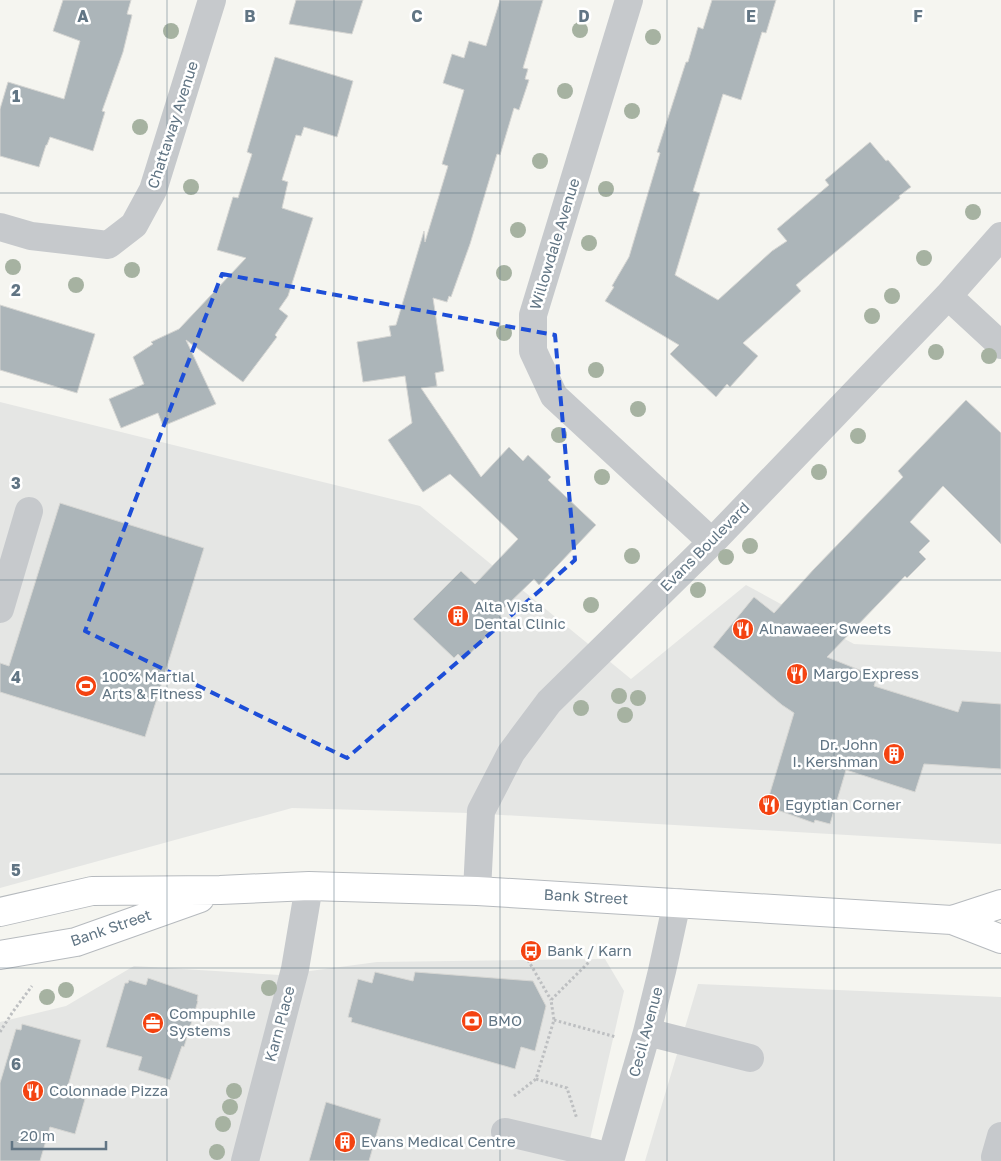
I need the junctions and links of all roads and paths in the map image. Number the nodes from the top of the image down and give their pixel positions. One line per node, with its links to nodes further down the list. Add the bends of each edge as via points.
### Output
1 (212, 0): 3 (street, Chattaway Avenue, via 153,190 134,225 108,245 31,236)
2 (629, 0): 8 (street, Willowdale Avenue, via 533,315 533,351 554,396)
3 (0, 227)
4 (1001, 236): 5 (street, Evans Boulevard)
5 (948, 296): 6 (street); 8 (street, Evans Boulevard)
6 (1001, 345)
7 (29, 511): 9 (street)
8 (712, 542): 12 (street, Evans Boulevard, via 549,702 511,753 481,811)
9 (0, 609)
10 (309, 886): 11 (main road, Bank Street); 12 (main road, Bank Street); 32 (street, Karn Place, via 295,969)
11 (220, 890): 15 (main road, Bank Street, via 92,891); 18 (main road, Bank Street, via 76,942)
12 (477, 891): 13 (main road, Bank Street)
13 (677, 902): 16 (main road, Bank Street); 25 (street, Cecil Avenue)
14 (1001, 904): 16 (main road, Bank Street)
15 (0, 912)
16 (952, 920): 17 (main road, Bank Street)
17 (1001, 940)
18 (0, 955)
19 (528, 960): 22 (path)
20 (590, 961): 22 (path)
21 (32, 986): 24 (path)
22 (551, 1000): 23 (path)
23 (554, 1020): 26 (path); 28 (path)
24 (0, 1032)
25 (647, 1032): 27 (street); 31 (street, Cecil Avenue)
26 (619, 1038)
27 (750, 1058)
28 (536, 1080): 29 (path); 31 (path, via 567,1088)
29 (514, 1096)
30 (505, 1132): 31 (street)
31 (603, 1157)
32 (244, 1161)

